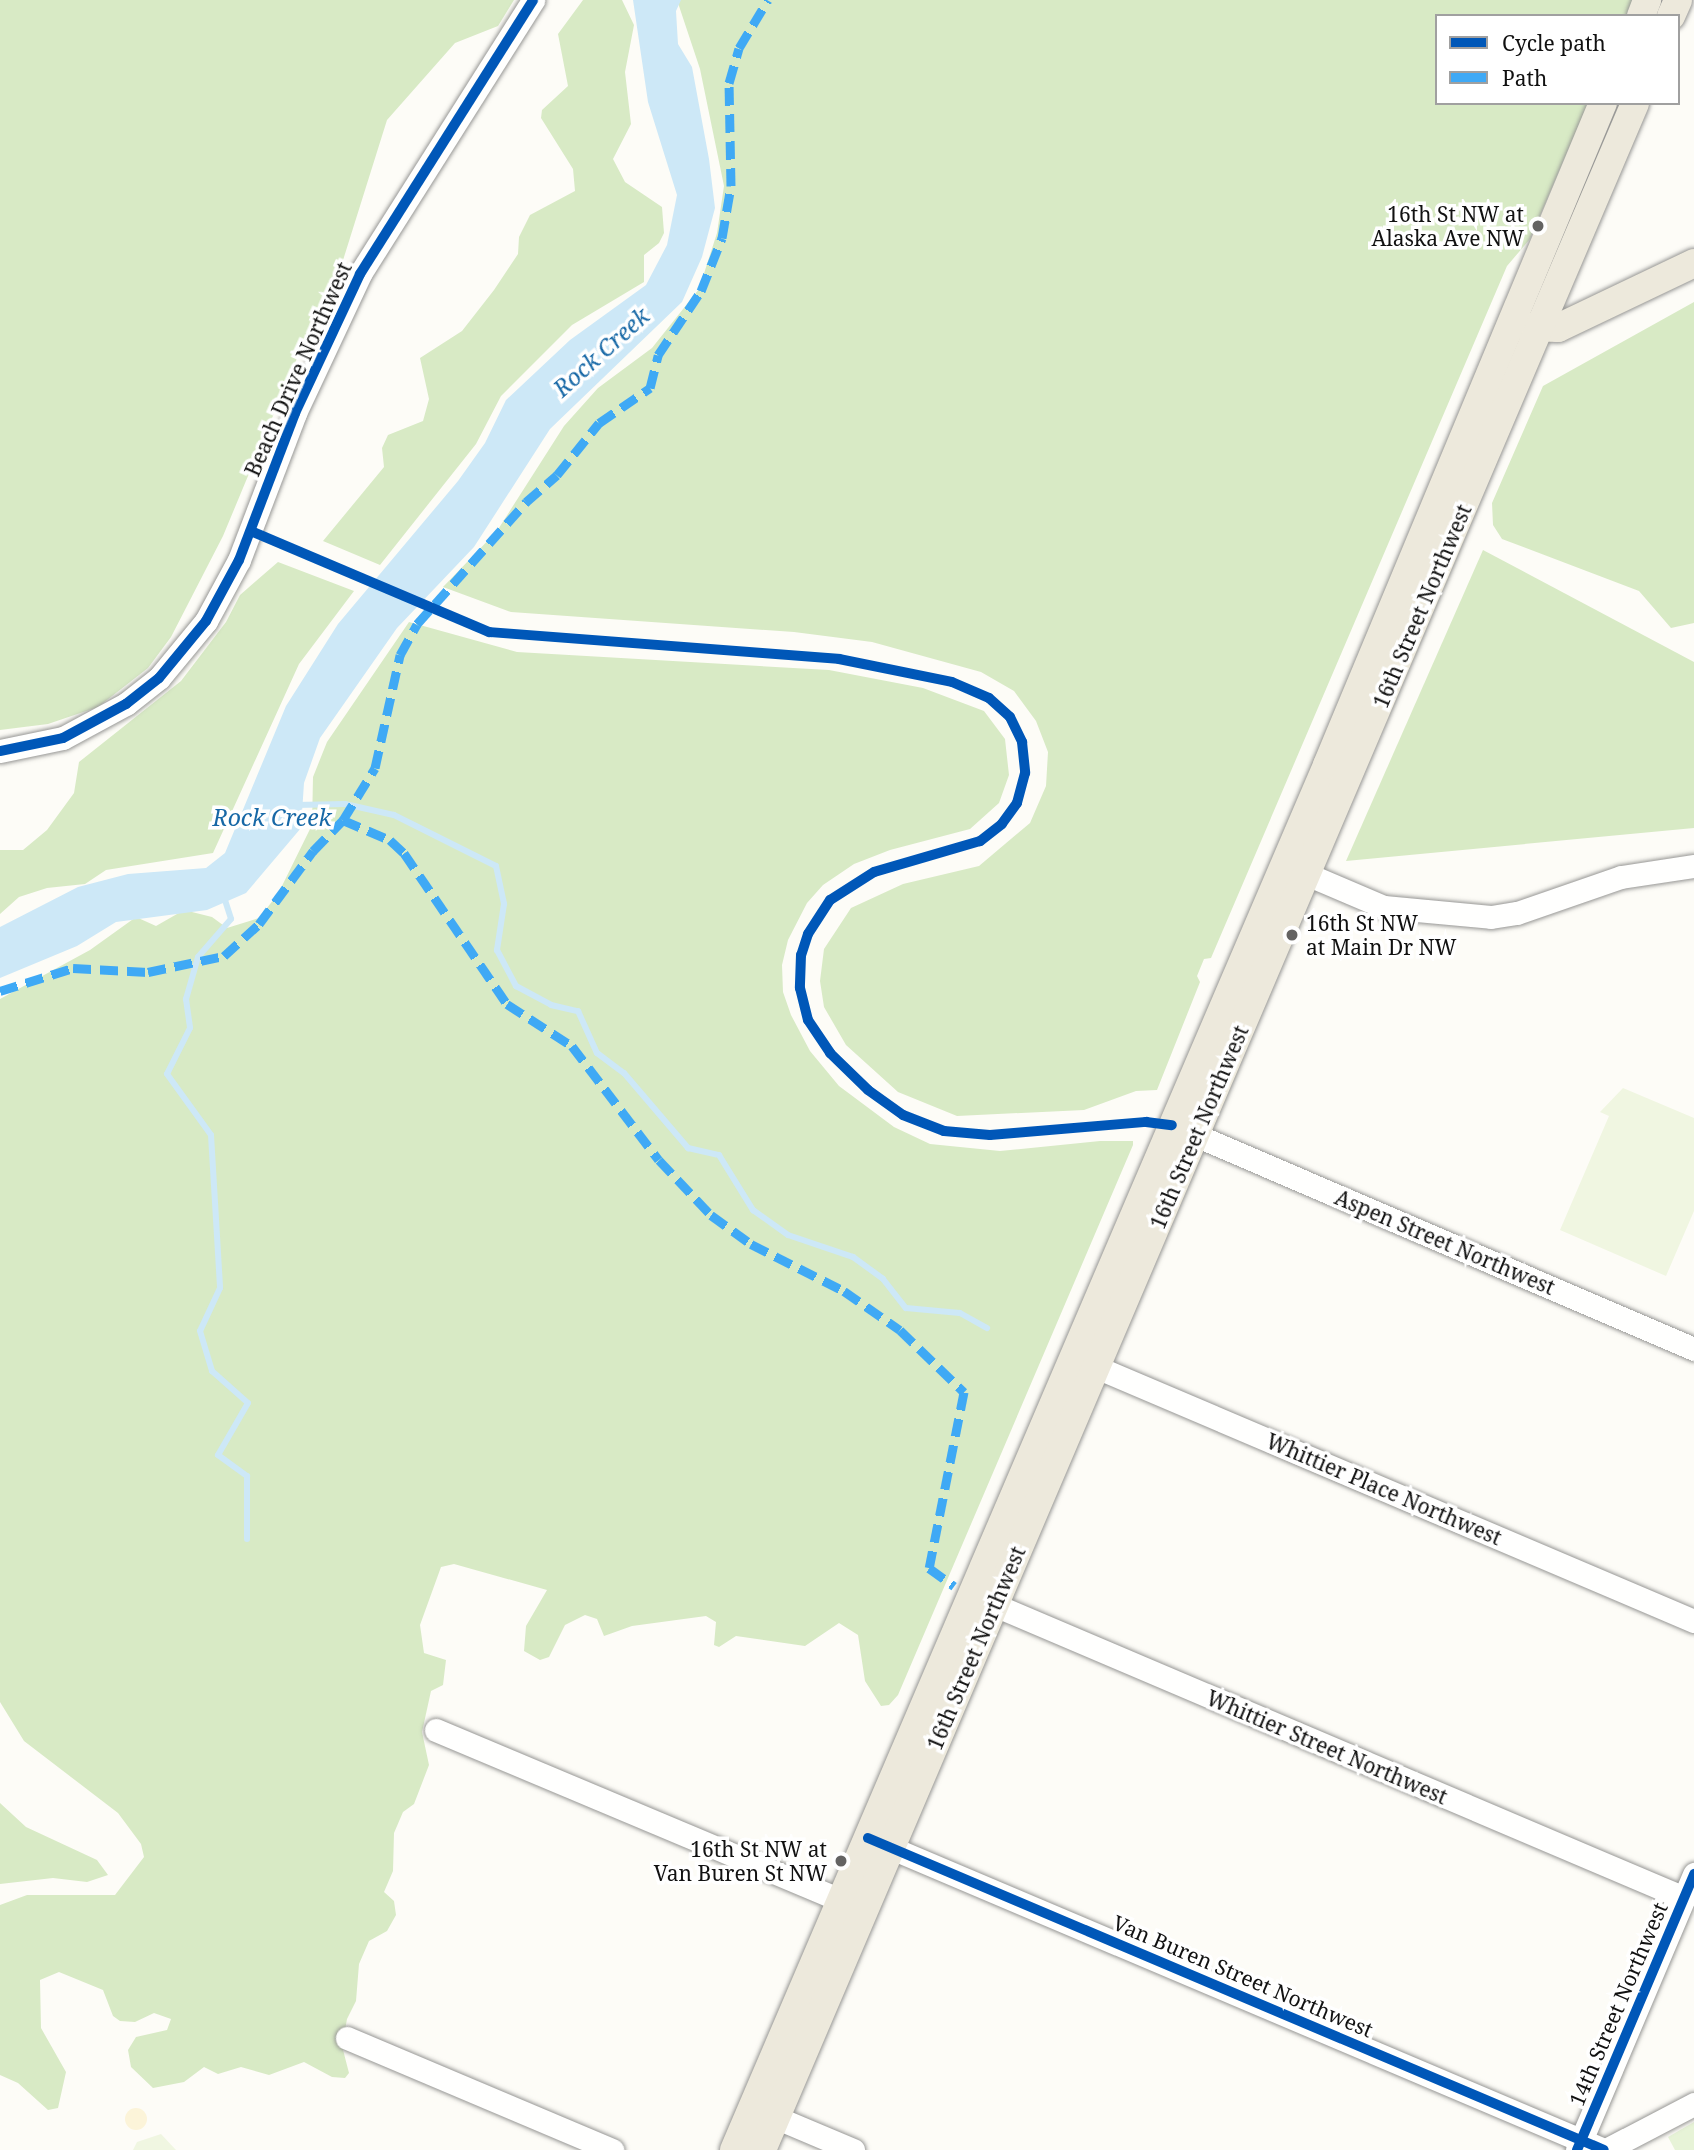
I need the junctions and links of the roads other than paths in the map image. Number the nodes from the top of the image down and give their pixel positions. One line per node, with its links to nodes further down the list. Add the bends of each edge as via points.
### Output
1 (533, 0): 7 (street, Beach Drive Northwest, via 360,274 295,413 239,560 206,621 159,678 126,704 63,738)
2 (1602, 105): 5 (main road, 16th Street Northwest)
3 (1634, 105): 6 (main road, 16th Street Northwest)
4 (1694, 263): 6 (main road, via 1558,328)
5 (1509, 323): 6 (main road); 9 (main road, 16th Street Northwest)
6 (1540, 330): 9 (main road, 16th Street Northwest)
7 (0, 751)
8 (1694, 866): 9 (street, via 1621,877 1517,913 1491,917 1384,907)
9 (1295, 870): 10 (main road, 16th Street Northwest)
10 (1184, 1130): 11 (street, Aspen Street Northwest); 12 (main road, 16th Street Northwest)
11 (1694, 1349)
12 (1085, 1362): 13 (main road, 16th Street Northwest); 14 (street, Whittier Place Northwest)
13 (983, 1601): 16 (main road, 16th Street Northwest); 18 (street, Whittier Street Northwest)
14 (1694, 1621)
15 (436, 1730): 19 (street)
16 (879, 1843): 19 (main road, 16th Street Northwest); 23 (street, Van Buren Street Northwest)
17 (1694, 1874): 18 (street, 14th Street Northwest)
18 (1684, 1898): 23 (street, 14th Street Northwest)
19 (853, 1905): 22 (main road, 16th Street Northwest)
20 (347, 2038): 24 (street)
21 (1694, 2104): 28 (street)
22 (764, 2112): 25 (main road, 16th Street Northwest); 26 (main road, 16th Street Northwest); 27 (street)
23 (1579, 2145): 28 (street, Van Buren Street Northwest)
24 (612, 2150)
25 (734, 2150)
26 (762, 2150)
27 (853, 2150)
28 (1605, 2150)

